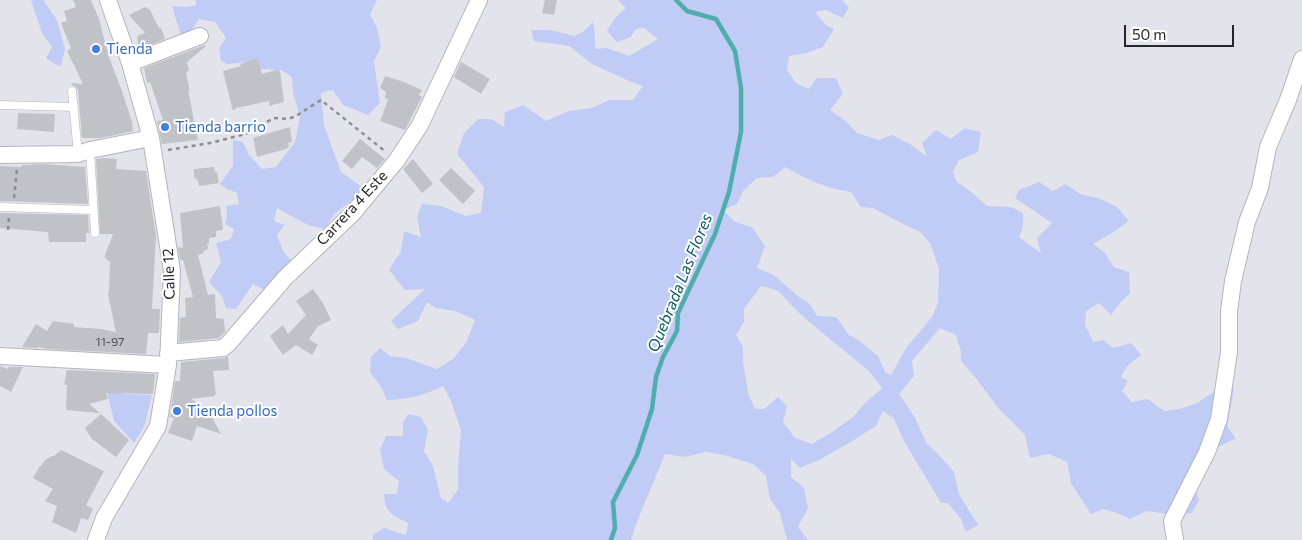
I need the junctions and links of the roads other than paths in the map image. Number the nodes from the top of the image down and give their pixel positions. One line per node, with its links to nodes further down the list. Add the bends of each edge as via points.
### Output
1 (108, 0): 5 (street, Calle 12)
2 (479, 0): 16 (street, Carrera 4 Este, via 420,125 353,213 285,278 223,348)
3 (200, 36): 5 (street)
4 (1302, 59): 18 (street, via 1268,148 1233,281 1229,352 1219,419 1207,452 1172,521)
5 (130, 63): 9 (street, Calle 12)
6 (72, 92): 8 (lane)
7 (0, 105): 8 (lane)
8 (74, 107): 10 (lane)
9 (153, 145): 10 (street); 16 (street, Calle 12, via 172,271)
10 (84, 152): 11 (street); 13 (lane)
11 (0, 155)
12 (0, 207): 13 (lane)
13 (93, 210): 14 (lane)
14 (95, 233)
15 (0, 356): 16 (street, Carrera 4 Este)
16 (168, 359): 17 (street, Calle 12, via 158,426 104,518)
17 (96, 540)
18 (1175, 540)

